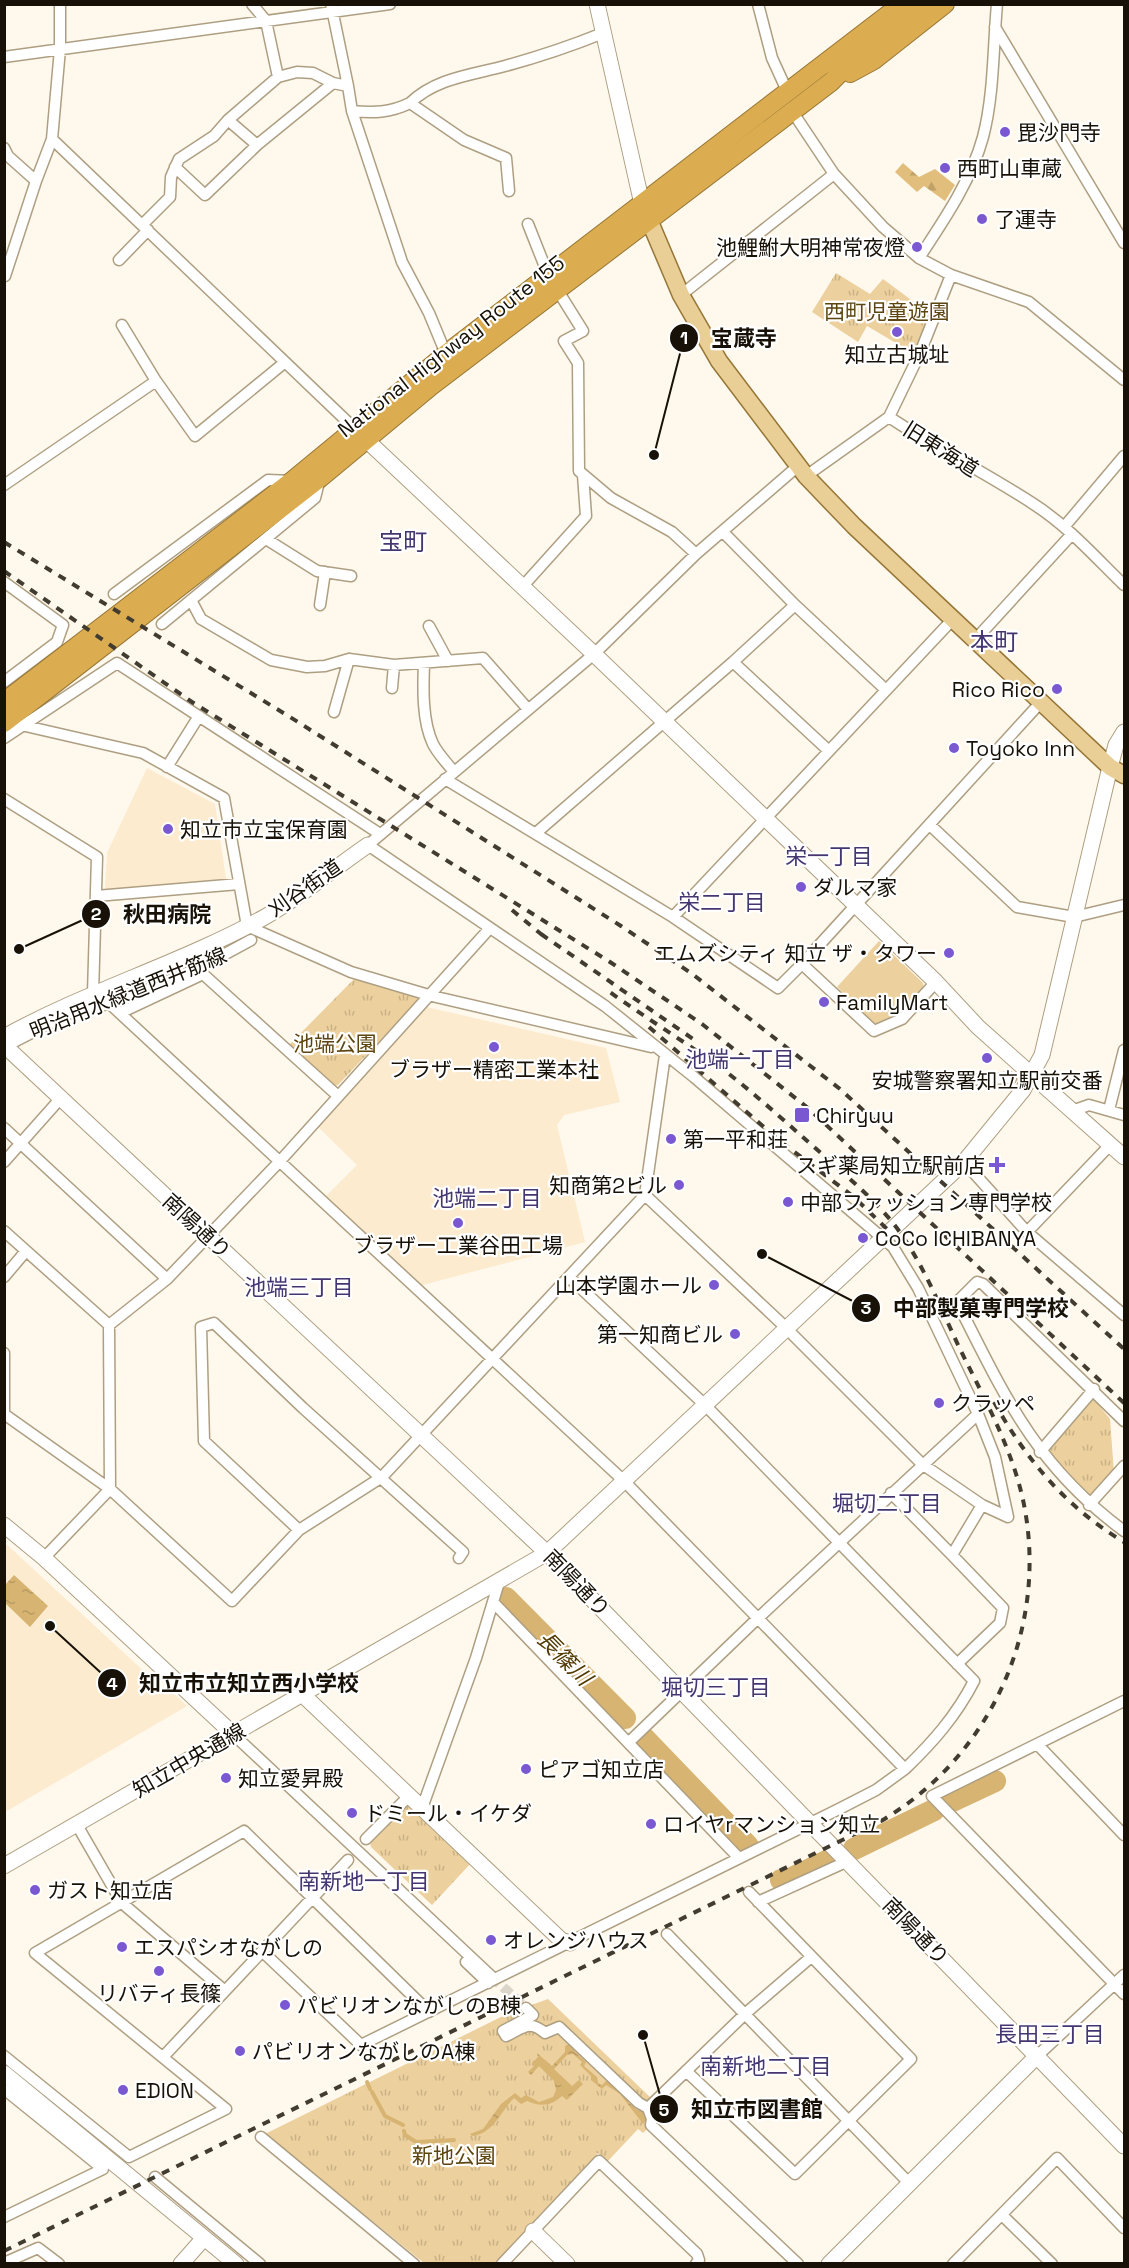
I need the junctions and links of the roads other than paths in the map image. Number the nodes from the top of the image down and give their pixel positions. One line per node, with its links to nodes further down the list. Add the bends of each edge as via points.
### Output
1 (60, 4): 15 (street)
2 (252, 4): 12 (street)
3 (390, 4): 11 (street)
4 (597, 4): 14 (street)
5 (758, 4): 22 (street, via 772,58)
6 (881, 4): 17 (highway, via 847,32)
7 (902, 4): 17 (highway, National Highway Route 155)
8 (924, 4): 19 (highway, National Highway Route 155)
9 (945, 4): 19 (highway, via 874,60)
10 (997, 4): 13 (street)
11 (332, 9): 12 (street); 21 (street)
12 (266, 21): 15 (street); 18 (street)
13 (995, 27): 37 (street); 38 (street, via 983,138 946,216)
14 (603, 33): 23 (street, via 505,66 452,78 421,92); 33 (street)
15 (60, 49): 16 (street); 26 (street)
16 (4, 57)
17 (817, 69): 22 (highway, National Highway Route 155)
18 (279, 77): 20 (street, via 313,73); 25 (street)
19 (831, 81): 22 (highway, National Highway Route 155)
20 (333, 83): 21 (street); 27 (street)
21 (348, 86): 24 (street)
22 (790, 102): 30 (street); 33 (highway, National Highway Route 155); 34 (highway, National Highway Route 155)
23 (410, 103): 24 (street, via 396,110); 32 (street, via 464,140 506,158)
24 (352, 111): 45 (street, via 402,262)
25 (228, 120): 27 (street); 29 (street, via 214,136 179,159)
26 (52, 139): 31 (street); 36 (street)
27 (257, 145): 29 (street, via 205,195)
28 (4, 148): 31 (street)
29 (175, 167): 36 (street, via 170,197)
30 (834, 174): 38 (street); 43 (street)
31 (36, 181): 41 (street)
32 (509, 191)
33 (642, 204): 34 (main road); 42 (highway, National Highway Route 155)
34 (648, 223): 42 (highway, National Highway Route 155); 43 (main road)
35 (528, 224): 42 (street)
36 (145, 228): 39 (street); 46 (street)
37 (1125, 243)
38 (919, 258): 40 (street)
39 (119, 260)
40 (951, 275): 47 (street, via 1029,302); 49 (street, 旧東海道)
41 (5, 277)
42 (554, 284): 45 (highway, National Highway Route 155); 50 (highway, National Highway Route 155, via 432,386); 53 (street, via 584,331 564,341 578,363 579,471)
43 (681, 295): 52 (main road, via 719,361)
44 (122, 326): 48 (street)
45 (446, 354): 50 (highway, National Highway Route 155)
46 (284, 363): 48 (street, via 195,436); 50 (street)
47 (1125, 380)
48 (156, 381): 56 (street)
49 (890, 417): 52 (street, 刈谷街道); 57 (street, 旧東海道, via 1036,506)
50 (360, 435): 54 (highway, National Highway Route 155); 55 (highway, National Highway Route 155); 65 (street)
51 (1125, 456): 57 (street)
52 (802, 471): 58 (street, 刈谷街道); 70 (main road, via 854,526)
53 (583, 474): 60 (street, via 611,498 672,532); 65 (street, via 586,516)
54 (320, 478): 59 (street, via 315,498); 89 (highway, National Highway Route 155)
55 (292, 481): 66 (street, via 268,480); 83 (highway, National Highway Route 155)
56 (4, 485)
57 (1068, 531): 64 (street, 旧東海道); 73 (street)
58 (723, 532): 60 (street, 刈谷街道); 69 (street)
59 (266, 539): 61 (street, via 317,571); 67 (street)
60 (696, 554): 74 (street, 刈谷街道)
61 (325, 572): 62 (street); 68 (street)
62 (351, 576)
63 (4, 582): 80 (street, via 63,625 57,642)
64 (1125, 585)
65 (523, 586): 74 (street)
66 (114, 594)
67 (191, 600): 71 (street); 75 (street, via 201,619 272,660 307,667)
68 (320, 605)
69 (795, 605): 77 (street); 82 (street)
70 (954, 618): 73 (main road); 82 (street)
71 (162, 624)
72 (429, 626): 76 (street)
73 (975, 640): 84 (main road)
74 (594, 654): 85 (street, 刈谷街道); 88 (street)
75 (349, 659): 79 (street); 86 (street)
76 (448, 661): 78 (street); 85 (street, via 483,658)
77 (734, 662): 88 (street); 92 (street)
78 (424, 663): 79 (street); 95 (street, via 429,734)
79 (394, 665): 81 (street)
80 (4, 682)
81 (392, 688)
82 (886, 690): 92 (street)
83 (4, 702)
84 (1041, 702): 94 (main road); 99 (street)
85 (527, 708): 95 (street, 刈谷街道)
86 (334, 712)
87 (199, 716): 89 (street, via 117,663); 93 (street); 101 (street)
88 (662, 722): 98 (street); 100 (street)
89 (13, 724): 91 (street); 93 (street, via 144,753)
90 (1125, 732): 94 (street, 知立中央通線, via 1116,745)
91 (4, 738)
92 (829, 751): 98 (street)
93 (167, 766): 103 (street, via 224,798)
94 (1117, 771): 108 (street, 知立中央通線)
95 (454, 772): 96 (street, 刈谷街道)
96 (445, 780): 100 (street); 101 (street, 刈谷街道)
97 (4, 799): 104 (street, via 97,857)
98 (764, 819): 106 (street); 107 (street)
99 (930, 826): 106 (street); 108 (street, via 1017,907)
100 (536, 833): 107 (street)
101 (380, 834): 102 (street, 刈谷街道)
102 (368, 845): 109 (street); 110 (street, 刈谷街道, via 265,917)
103 (239, 884): 104 (street); 110 (street)
104 (96, 896): 113 (street)
105 (1125, 905): 108 (street)
106 (856, 906): 111 (street); 112 (street)
107 (673, 917): 111 (street, via 778,988)
108 (1074, 917): 120 (street, 知立中央通線, via 1042,1055)
109 (490, 928): 114 (street); 119 (street, via 605,1006)
110 (249, 933): 113 (street, 刈谷街道); 114 (street, via 351,972); 115 (street, 明治用水緑道西井筋線, via 203,966)
111 (802, 964): 112 (street, via 874,1031 903,1019)
112 (936, 982): 120 (street, via 978,1027)
113 (93, 994): 115 (street); 117 (street, 刈谷街道)
114 (432, 996): 119 (street); 123 (street)
115 (110, 1004): 116 (street); 117 (street, 明治用水緑道西井筋線, via 70,1013)
116 (120, 1013): 123 (street, via 203,974); 132 (street)
117 (5, 1044): 124 (street, 南陽通り)
118 (1125, 1050): 125 (street)
119 (660, 1051): 135 (street); 139 (street)
120 (1033, 1075): 126 (street); 134 (street, 知立中央通線)
121 (1011, 1078): 122 (street)
122 (945, 1081)
123 (338, 1096): 132 (street)
124 (60, 1100): 129 (street); 138 (street, 南陽通り)
125 (1108, 1110): 126 (street, via 1089,1105); 127 (street)
126 (1072, 1111): 130 (street)
127 (1125, 1114)
128 (4, 1128): 129 (street)
129 (21, 1143): 133 (street); 143 (street)
130 (1111, 1144): 131 (street); 137 (street)
131 (1125, 1157)
132 (281, 1160): 138 (street); 148 (street)
133 (4, 1161)
134 (964, 1162): 137 (street); 139 (street, 知立中央通線)
135 (645, 1195): 142 (street); 146 (street)
136 (4, 1231): 140 (street)
137 (1028, 1232): 144 (street)
138 (208, 1236): 143 (street); 154 (street, 南陽通り)
139 (882, 1238): 146 (street, 知立中央通線); 151 (street, via 904,1262)
140 (26, 1251): 141 (street); 145 (street)
141 (4, 1276)
142 (569, 1276): 148 (street); 150 (street)
143 (167, 1279): 145 (street)
144 (1122, 1309)
145 (109, 1325): 160 (street)
146 (787, 1329): 150 (street, 知立中央通線); 156 (street)
147 (4, 1353): 152 (street)
148 (493, 1357): 154 (street); 159 (street)
149 (1094, 1389): 153 (street); 155 (street); 155 (street, via 983,1284 977,1282 957,1302 998,1383)
150 (705, 1405): 159 (street, 知立中央通線); 167 (street)
151 (978, 1414): 156 (street); 162 (street, via 995,1457 1008,1517)
152 (5, 1416): 160 (street)
153 (1124, 1418)
154 (423, 1435): 158 (street); 168 (street, 南陽通り)
155 (1040, 1452): 163 (street)
156 (922, 1464): 161 (street); 162 (street)
157 (1125, 1466): 163 (street)
158 (382, 1477): 165 (street); 165 (street, via 214,1323 201,1327 204,1441); 171 (street, via 463,1552)
159 (624, 1480): 168 (street, 知立中央通線); 174 (street)
160 (110, 1490): 165 (street, via 232,1601); 170 (street)
161 (891, 1493): 167 (street); 169 (street)
162 (982, 1505): 169 (street)
163 (1089, 1505): 166 (street)
164 (4, 1525): 170 (street)
165 (299, 1530)
166 (1125, 1531)
167 (839, 1542): 174 (street); 175 (street)
168 (547, 1552): 172 (street, 知立中央通線); 176 (street, 南陽通り)
169 (952, 1555): 175 (street, via 1003,1608 1000,1623)
170 (44, 1558): 179 (street)
171 (459, 1558)
172 (499, 1582): 173 (street); 177 (street, 知立中央通線)
173 (493, 1602): 180 (street); 184 (street)
174 (757, 1619): 176 (street); 182 (street)
175 (957, 1664): 182 (street, via 974,1681 958,1711)
176 (682, 1691): 180 (street); 185 (street, 南陽通り)
177 (302, 1694): 179 (street, 知立中央通線); 183 (street)
178 (1125, 1701): 181 (street)
179 (233, 1734): 186 (street, 知立中央通線); 202 (street)
180 (629, 1742): 189 (street)
181 (1038, 1745): 187 (street); 203 (street, via 932,1796)
182 (905, 1769): 185 (street, via 876,1790)
183 (409, 1796): 184 (street); 188 (street)
184 (422, 1808): 198 (street, via 561,1940)
185 (811, 1822): 189 (street); 191 (street, 南陽通り)
186 (77, 1826): 192 (street, 知立中央通線); 196 (street)
187 (1125, 1835)
188 (366, 1839)
189 (739, 1858): 198 (street)
190 (348, 1860): 194 (street)
191 (848, 1861): 195 (street); 211 (street, 南陽通り)
192 (4, 1866)
193 (749, 1892): 195 (street)
194 (314, 1897): 196 (street, via 244,1831); 199 (street); 207 (street)
195 (759, 1902): 200 (street)
196 (122, 1903): 204 (street); 210 (street, via 35,1953)
197 (667, 1934): 208 (street)
198 (570, 1943): 202 (street)
199 (263, 1952): 204 (street); 207 (street, via 361,2045)
200 (810, 1958): 208 (street); 217 (street, via 911,2060)
201 (1125, 1975): 203 (street)
202 (494, 1979): 207 (street)
203 (1114, 1984): 205 (street); 211 (street)
204 (225, 1991): 210 (street)
205 (1125, 1994)
206 (526, 2008): 215 (street, via 533,2015 503,2031 506,2036 530,2024 545,2033 559,2027)
207 (429, 2012)
208 (746, 2013): 212 (street); 217 (street)
209 (4, 2056): 214 (street)
210 (163, 2057): 214 (street, via 226,2109 129,2157)
211 (1036, 2057): 219 (street, 南陽通り); 221 (street)
212 (686, 2071): 215 (street); 217 (street, via 795,2174)
213 (4, 2073): 214 (street)
214 (16, 2082): 216 (street)
215 (648, 2108): 236 (street, via 651,2125)
216 (48, 2116): 223 (street, via 103,2169); 226 (street)
217 (849, 2121): 221 (street)
218 (261, 2136): 232 (street)
219 (1125, 2146)
220 (154, 2177): 231 (street)
221 (909, 2183): 237 (street)
222 (1002, 2215): 224 (street, via 1057,2158); 238 (street); 239 (street)
223 (4, 2217)
224 (1125, 2228)
225 (533, 2231): 233 (street); 234 (street); 235 (street, via 599,2161 697,2254)
226 (204, 2238): 229 (street); 230 (street)
227 (4, 2263): 228 (street, via 38,2248)
228 (58, 2264)
229 (181, 2264)
230 (236, 2264)
231 (260, 2264)
232 (414, 2264)
233 (502, 2264)
234 (567, 2264)
235 (696, 2264)
236 (798, 2264)
237 (829, 2264)
238 (953, 2264)
239 (1053, 2264)

